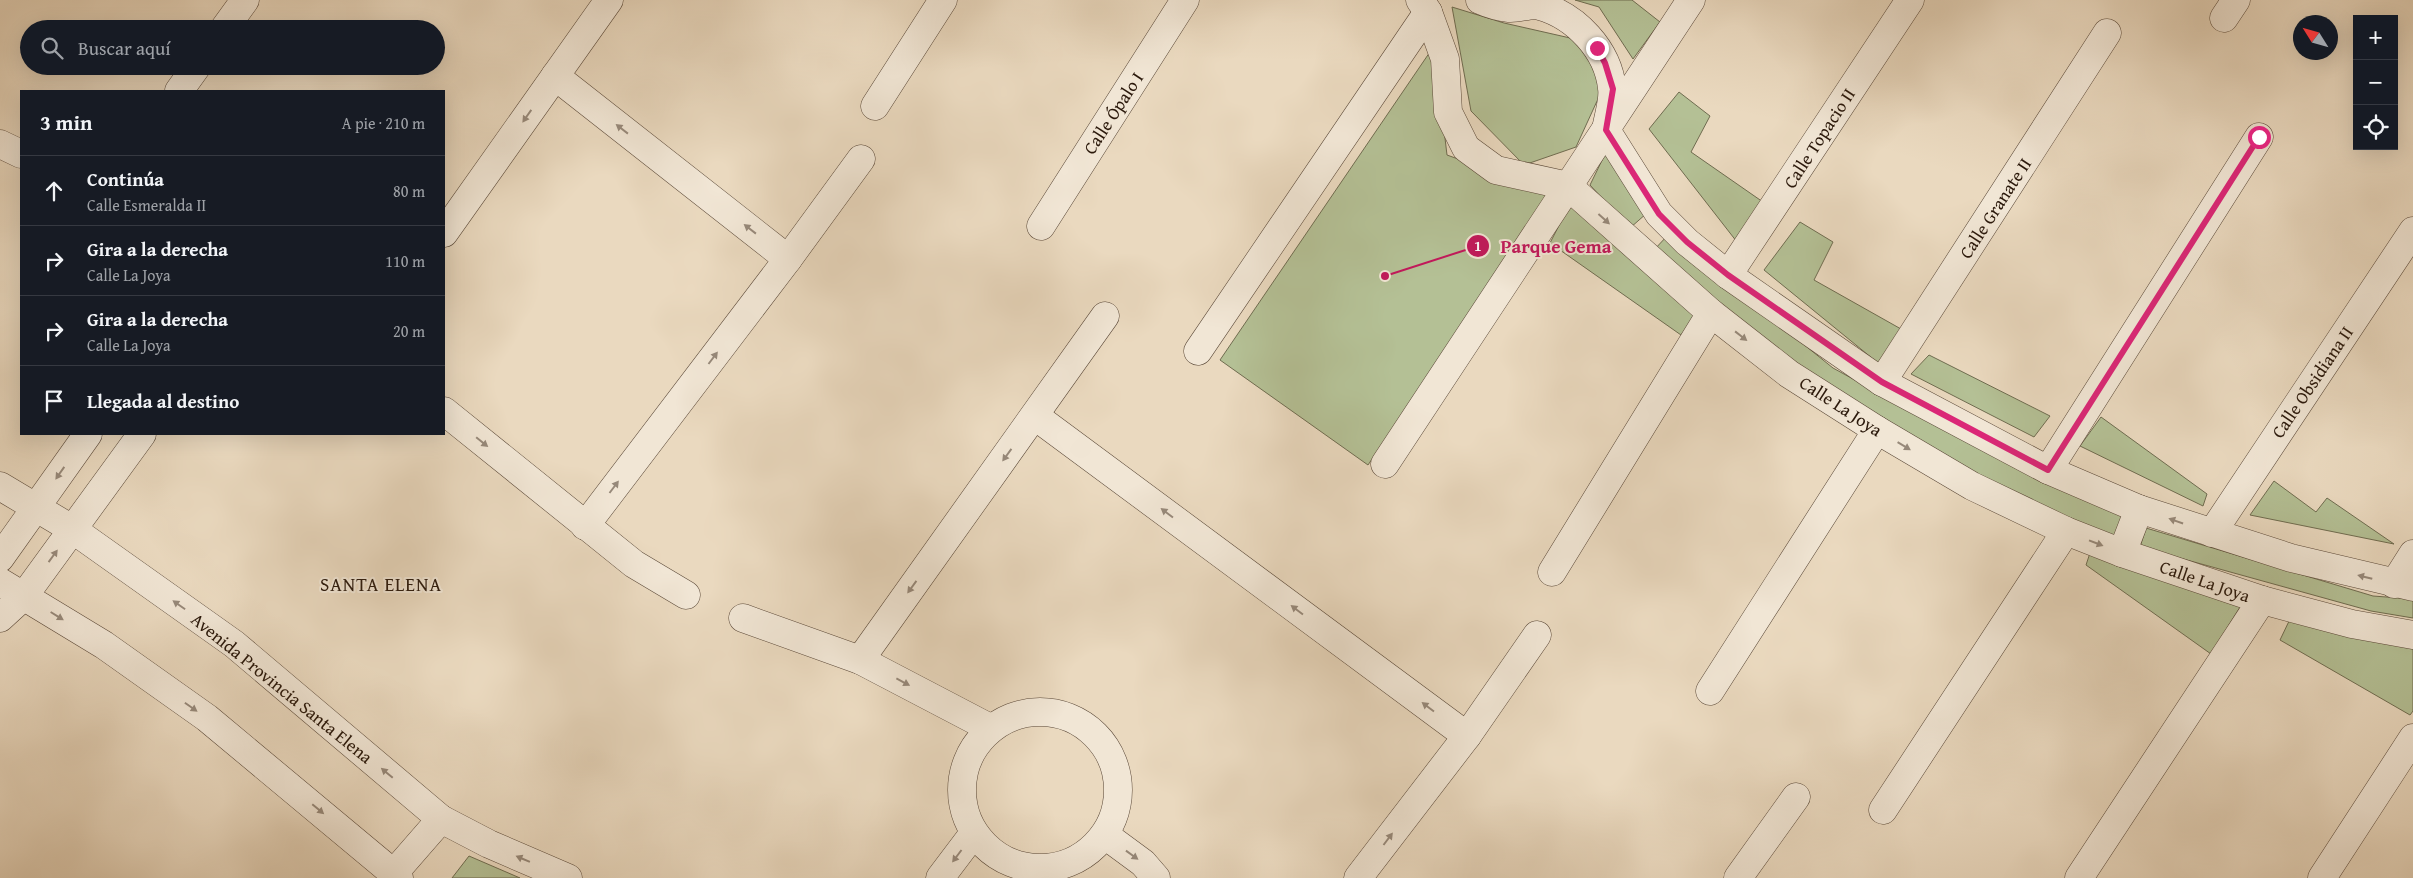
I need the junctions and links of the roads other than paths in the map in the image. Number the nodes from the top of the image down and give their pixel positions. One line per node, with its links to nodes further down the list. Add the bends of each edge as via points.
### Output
1 (244, 0): 9 (street)
2 (609, 0): 12 (street)
3 (943, 0): 14 (street)
4 (1185, 0): 22 (street, Calle Ópalo I)
5 (1691, 0): 15 (street)
6 (1910, 0): 27 (street, Calle Topacio II)
7 (1488, 2): 15 (street, via 1510,8 1538,5 1564,16 1582,29 1605,63 1613,89)
8 (1424, 6): 20 (street, Calle La Joya, via 1445,59 1448,112 1466,148 1496,170); 30 (street)
9 (230, 20)
10 (2107, 33): 31 (street, Calle Granate II)
11 (191, 75): 13 (street)
12 (555, 76): 24 (street, one-way to 24); 26 (street, one-way to 12)
13 (180, 90)
14 (875, 106)
15 (1606, 130): 20 (street); 21 (street)
16 (2259, 137): 38 (street)
17 (0, 144): 18 (street)
18 (20, 154)
19 (860, 159): 26 (street)
20 (1568, 186): 25 (street, Calle La Joya, one-way to 25); 37 (street)
21 (1659, 214): 25 (street); 27 (street)
22 (1041, 226)
23 (2413, 231): 45 (street, Calle Obsidiana II)
24 (445, 232)
25 (1633, 244): 28 (street, Calle La Joya)
26 (788, 259): 42 (street, one-way to 26)
27 (1728, 275): 31 (street)
28 (1711, 313): 34 (street, Calle La Joya, one-way to 34, via 1790,374); 49 (street)
29 (1105, 316): 33 (street)
30 (1198, 351)
31 (1882, 382): 38 (street)
32 (445, 412): 42 (street, one-way to 42)
33 (1035, 416): 59 (street, one-way to 59); 62 (street, one-way to 33)
34 (1877, 430): 44 (street, Calle La Joya, one-way to 44, via 1972,486); 60 (street)
35 (87, 435): 40 (street, one-way to 40)
36 (141, 435): 43 (street)
37 (1385, 464)
38 (2048, 470): 41 (street)
39 (0, 486): 40 (street, Avenida Provincia Santa Elena)
40 (36, 507): 43 (street, Avenida Provincia Santa Elena); 48 (street)
41 (2139, 509): 45 (street, one-way to 41); 46 (street)
42 (585, 526): 52 (street, via 634,564)
43 (72, 529): 53 (street, one-way to 43); 66 (street, Avenida Provincia Santa Elena, one-way to 43, via 234,644)
44 (2066, 531): 46 (street, Calle La Joya, one-way to 46); 65 (street)
45 (2212, 534): 51 (street, one-way to 45, via 2291,558)
46 (2122, 553): 54 (street, Calle La Joya)
47 (2413, 554): 51 (street)
48 (0, 558)
49 (1552, 572)
50 (0, 582): 53 (street)
51 (2403, 585)
52 (686, 595)
53 (24, 596): 55 (street); 70 (street, one-way to 70, via 104,645 207,718)
54 (2262, 600): 58 (street, Calle La Joya, via 2352,624); 76 (street)
55 (0, 618)
56 (743, 618): 59 (street)
57 (1537, 635): 62 (street)
58 (2413, 635)
59 (860, 660): 61 (street, one-way to 61)
60 (1710, 691)
61 (990, 728): 67 (street, via 975,745 964,766 961,789 964,812); 68 (street, via 1020,714 1036,711 1062,713 1084,724 1103,741 1114,763 1119,788 1115,812)
62 (1467, 736): 74 (street, one-way to 62)
63 (2413, 738): 77 (street)
64 (1796, 797): 75 (street)
65 (1883, 810)
66 (442, 819): 70 (street); 71 (street, Avenida Provincia Santa Elena, one-way to 66, via 489,844)
67 (974, 833): 69 (street); 72 (street, one-way to 72)
68 (1104, 835): 69 (street, via 1089,851 1070,863 1048,868); 73 (street, one-way to 73, via 1142,863)
69 (997, 869)
70 (397, 875)
71 (568, 878)
72 (940, 878)
73 (1156, 878)
74 (1358, 878)
75 (1738, 878)
76 (2079, 878)
77 (2322, 878)

